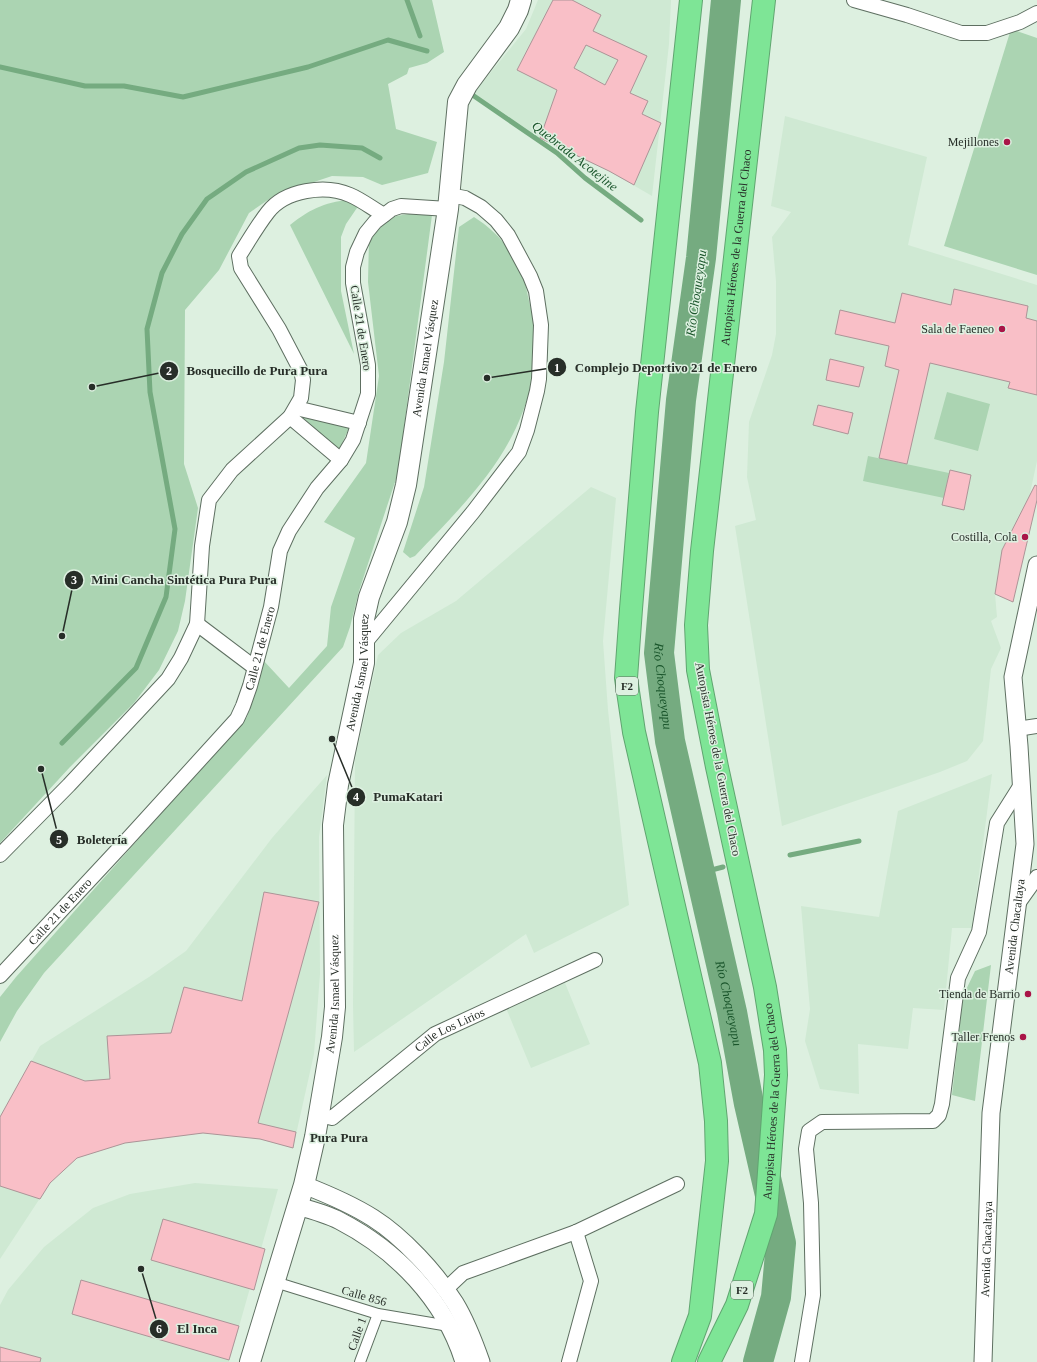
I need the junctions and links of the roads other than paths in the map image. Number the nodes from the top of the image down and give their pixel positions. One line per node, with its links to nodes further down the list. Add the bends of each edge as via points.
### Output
1 (521, 0): 6 (main road, Avenida Ismael Vásquez, via 509,28 467,85 458,102)
2 (691, 0): 37 (highway, F2, via 647,412 626,678 634,732 710,1063 716,1121 717,1162 700,1316)
3 (764, 0): 38 (highway, Autopista Héroes de la Guerra del Chaco / F2, via 702,551 696,625 698,670 765,987 775,1050 776,1075 766,1214 737,1305)
4 (854, 0): 5 (street, via 961,33 987,33 1020,22)
5 (1037, 13)
6 (449, 202): 7 (street, Calle 21 de Enero, via 401,206); 13 (main road, Avenida Ismael Vásquez, via 406,485 397,522 368,597 364,619); 13 (street, Calle 21 de Enero, via 465,198 496,220 508,235 530,276 536,291 541,325 536,391 528,430 519,452)
7 (384, 215): 8 (street, via 350,195 332,190 318,189 298,193 268,211 239,256 241,268 279,329 301,371 303,388); 9 (street, Calle 21 de Enero, via 366,233 356,252 353,267 353,283 368,365 368,394)
8 (293, 412): 9 (street); 10 (street); 12 (street, via 232,470 210,500 202,546)
9 (359, 423): 10 (street, Calle 21 de Enero, via 353,440)
10 (341, 460): 14 (street, Calle 21 de Enero, via 317,488 289,531 280,551 271,607)
11 (1037, 565): 16 (street, Avenida Chacaltaya, via 1013,677)
12 (197, 624): 14 (street); 18 (street, via 168,679)
13 (364, 644): 23 (main road, Avenida Ismael Vásquez, via 364,663 338,785 333,825 335,1006)
14 (254, 667): 22 (street, Calle 21 de Enero, via 250,686 237,719)
15 (1037, 726): 16 (street)
16 (1017, 729): 17 (street, Avenida Chacaltaya)
17 (1021, 785): 20 (street, Avenida Chacaltaya, via 1024,844); 39 (street, via 997,823 979,932 958,978 939,1114 933,1121 822,1122 809,1131 806,1149 811,1202 813,1295)
18 (0, 855)
19 (1037, 876): 20 (street)
20 (1016, 907): 40 (street, Avenida Chacaltaya, via 991,1113)
21 (595, 960): 23 (street, Calle Los Lirios, via 435,1034 332,1118)
22 (0, 976)
23 (318, 1115): 25 (main road, Avenida Ismael Vásquez)
24 (677, 1184): 27 (street)
25 (304, 1185): 26 (main road, Avenida Ismael Vásquez); 29 (street, via 332,1196 373,1218 412,1249)
26 (297, 1206): 28 (main road, Avenida Ismael Vásquez); 31 (street, via 340,1220 378,1244 410,1273 434,1302)
27 (576, 1232): 29 (street, via 463,1273); 36 (street, via 591,1281)
28 (275, 1282): 30 (street, Calle 856); 32 (main road, Avenida Ismael Vásquez)
29 (445, 1290): 35 (street, via 469,1331)
30 (378, 1314): 31 (street, Calle 856); 33 (street, Calle 1)
31 (449, 1326): 34 (street)
32 (250, 1362)
33 (360, 1362)
34 (464, 1362)
35 (481, 1362)
36 (569, 1362)
37 (683, 1362)
38 (709, 1362)
39 (802, 1362)
40 (983, 1362)

